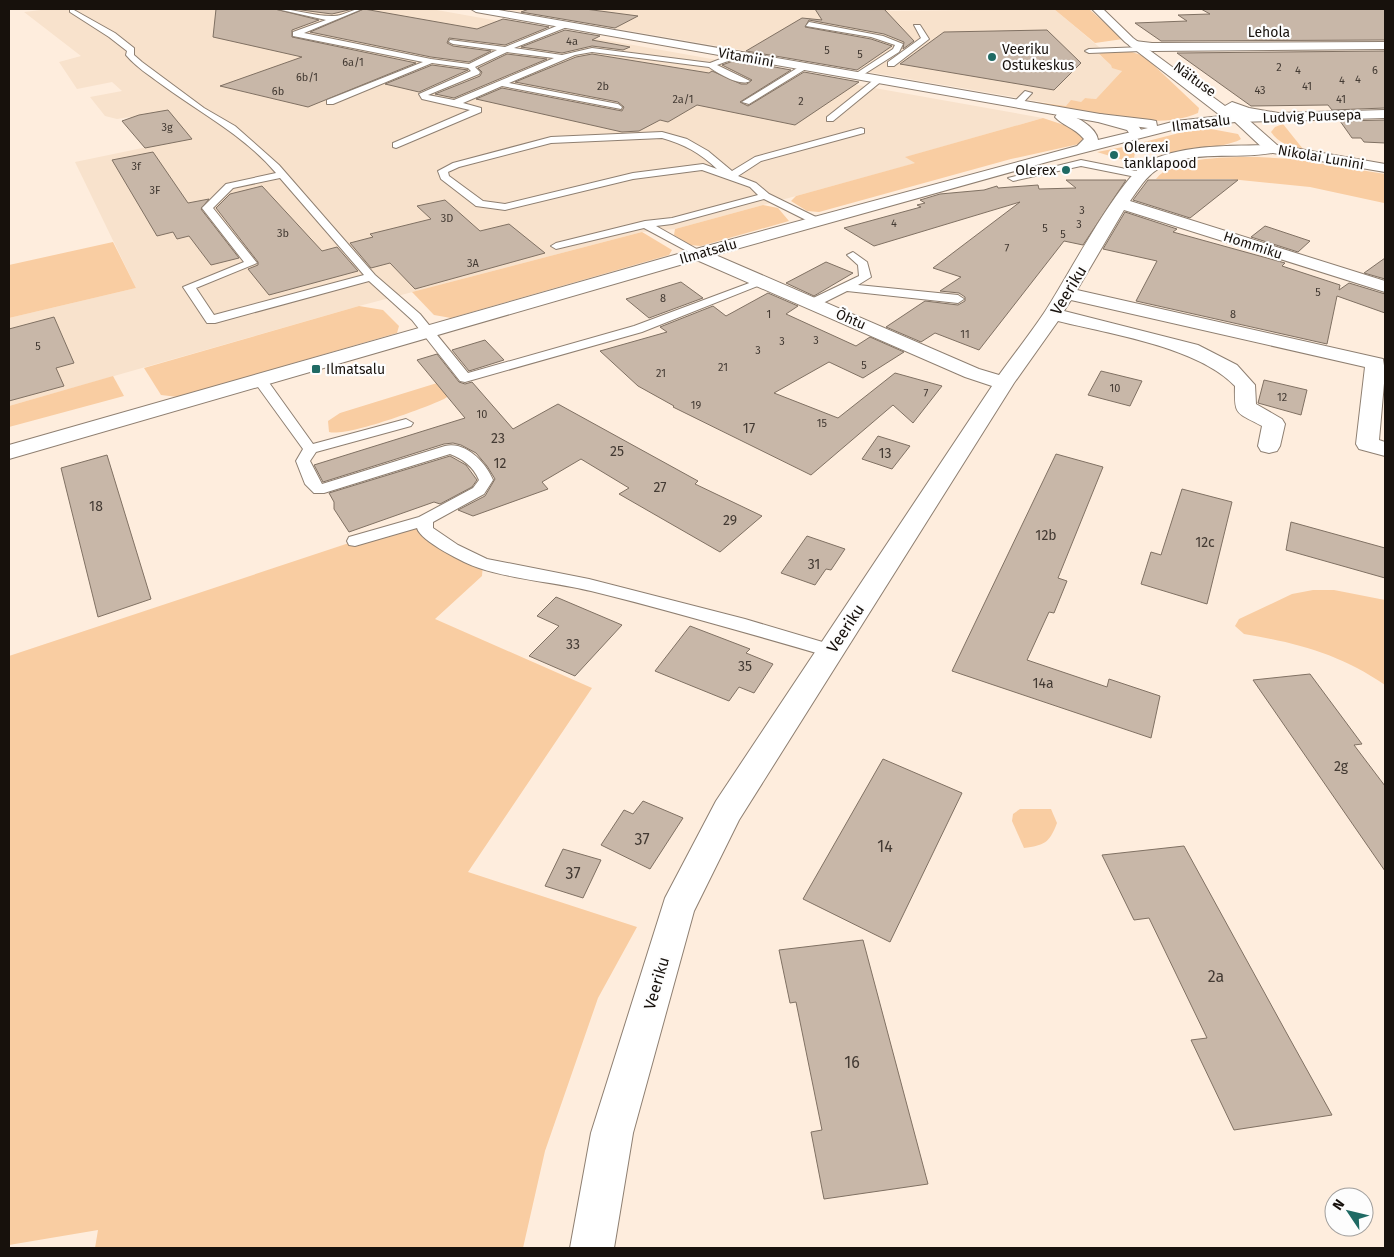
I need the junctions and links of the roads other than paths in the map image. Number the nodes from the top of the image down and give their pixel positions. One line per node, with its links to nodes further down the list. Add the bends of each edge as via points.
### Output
1 (280, 9): 6 (lane)
2 (359, 9): 6 (lane)
3 (476, 9): 8 (street, Vitamiini)
4 (1098, 9): 12 (street, Näituse); 12 (street, Näituse, via 1106,20)
5 (72, 11): 44 (lane, via 112,34 131,50 130,55 139,64 201,110 232,128)
6 (334, 19): 17 (lane, via 296,34)
7 (809, 24): 22 (lane, via 881,37 899,44 896,50)
8 (564, 25): 14 (lane); 15 (street, Vitamiini)
9 (916, 27): 21 (lane, via 925,39)
10 (453, 42): 14 (lane)
11 (1385, 46): 12 (street, Lehola)
12 (1143, 47): 13 (lane); 25 (street, Näituse); 32 (street, Näituse)
13 (1086, 48)
14 (506, 50): 16 (lane); 19 (lane)
15 (736, 55): 18 (lane); 20 (street, Vitamiini)
16 (563, 58): 18 (lane, via 592,50); 24 (lane)
17 (431, 61): 19 (lane); 27 (lane)
18 (710, 65): 23 (lane)
19 (470, 66): 29 (lane, via 476,72 423,94 425,98)
20 (805, 67): 22 (street, Vitamiini); 28 (lane)
21 (882, 74): 22 (street, Vitamiini); 30 (street, Vitamiini); 36 (lane)
22 (858, 76)
23 (746, 81)
24 (503, 84): 29 (lane); 31 (lane)
25 (1192, 88): 32 (street, Näituse, via 1226,113); 37 (street, via 1208,106 1206,114)
26 (1028, 93): 30 (lane)
27 (330, 102)
28 (746, 102)
29 (455, 104): 40 (lane, via 478,110)
30 (1016, 104): 34 (street, Vitamiini); 35 (street, Vitamiini)
31 (618, 107)
32 (1235, 112): 33 (street, Ludvig Puusepa, via 1279,117); 37 (street, Ilmatsalu); 42 (street, Nikolai Lunini)
33 (1385, 114)
34 (1062, 117): 39 (street, Vitamiini); 41 (street, via 1088,133 1092,139)
35 (1100, 118): 37 (street); 39 (street, Vitamiini, via 1132,127)
36 (830, 119)
37 (1176, 125): 39 (street, Ilmatsalu)
38 (861, 131): 46 (lane, via 758,159)
39 (1137, 134): 41 (street, Ilmatsalu)
40 (396, 145)
41 (1083, 148): 50 (street, Ilmatsalu)
42 (1272, 149): 43 (street, Nikolai Lunini); 45 (street, Veeriku, via 1178,156 1153,165)
43 (1385, 168)
44 (282, 175): 55 (lane); 55 (lane, via 230,186 207,208 251,263 189,287 211,320)
45 (1141, 175): 47 (lane, via 1081,163); 49 (street, Veeriku)
46 (731, 176): 46 (lane, via 705,153 662,135 551,140 456,164 443,171 444,177 480,204 505,207 633,176 703,167); 48 (lane, via 753,185)
47 (1013, 178)
48 (764, 196): 50 (lane); 51 (lane, via 672,221)
49 (1120, 203): 57 (street, Hommiku); 61 (street, Veeriku)
50 (816, 221): 53 (street, Ilmatsalu)
51 (645, 224): 52 (lane); 53 (lane)
52 (556, 246)
53 (698, 254): 56 (street, Õhtu); 63 (street, Ilmatsalu)
54 (853, 255): 58 (lane, via 863,264 865,277)
55 (371, 277): 63 (lane, via 416,317)
56 (764, 281): 60 (street, Õhtu); 63 (lane, via 638,329 465,378)
57 (1385, 286)
58 (846, 287): 59 (lane); 60 (lane)
59 (958, 299)
60 (814, 303): 66 (street, Õhtu, via 972,373)
61 (1060, 304): 62 (street); 64 (street); 66 (street, Veeriku)
62 (1202, 324): 64 (street); 69 (street, via 1376,363 1367,444)
63 (426, 332): 65 (street, Ilmatsalu)
64 (1191, 349): 68 (street, via 1230,369 1245,385 1245,407 1274,424)
65 (260, 380): 70 (lane); 71 (street, Ilmatsalu)
66 (1004, 383): 74 (street, Veeriku)
67 (406, 423): 70 (lane)
68 (1269, 446)
69 (1385, 449)
70 (310, 450): 72 (lane, via 303,461 319,490 450,449 464,453 481,466 486,480 479,491)
71 (9, 452)
72 (425, 520): 73 (lane); 74 (lane, via 425,530 452,549 483,564 589,585)
73 (356, 541)
74 (830, 651): 75 (street, Veeriku, via 727,810 677,909 612,1133)
75 (592, 1248)

